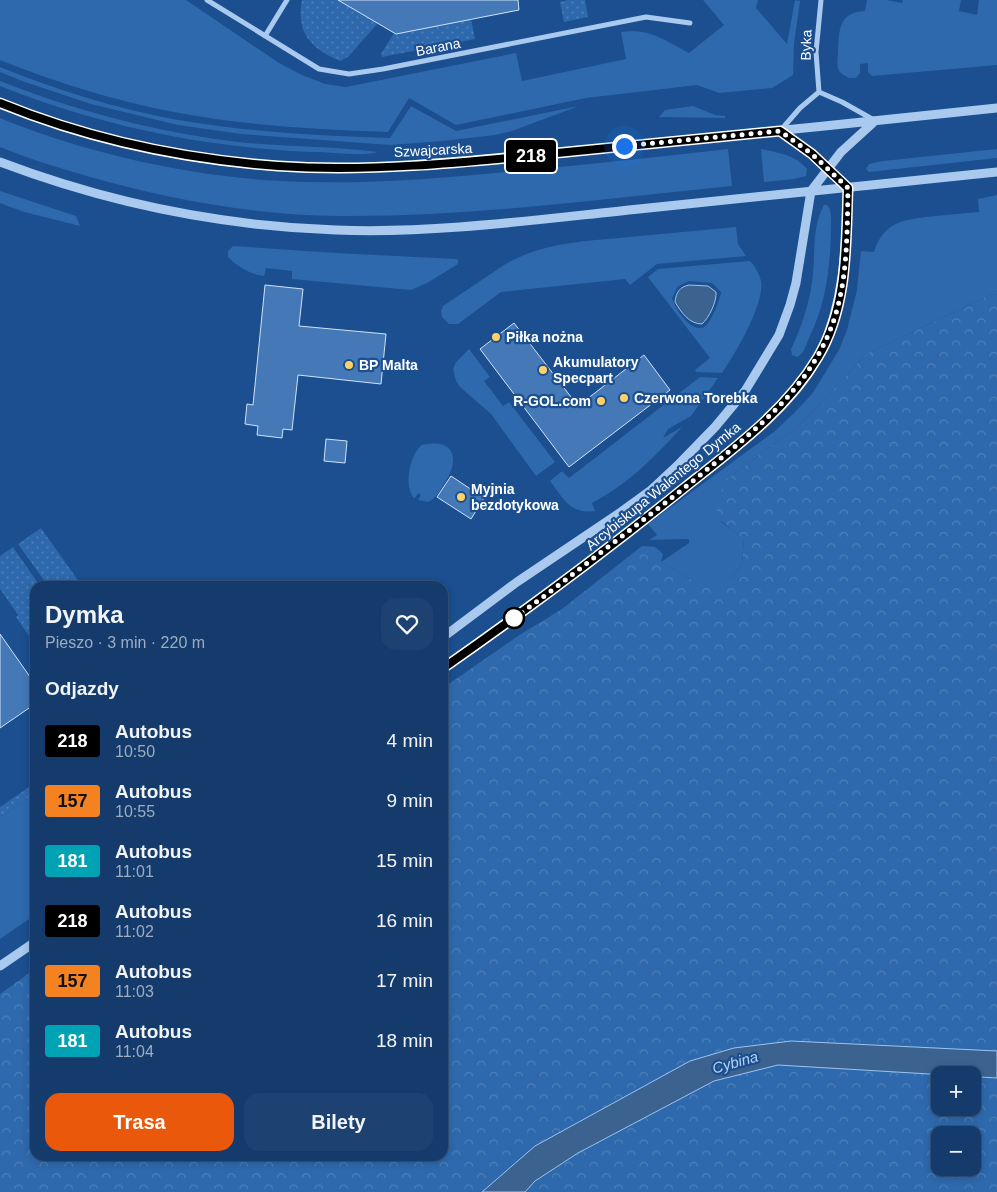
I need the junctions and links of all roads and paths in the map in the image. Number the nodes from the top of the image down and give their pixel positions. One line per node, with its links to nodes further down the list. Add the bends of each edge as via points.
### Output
1 (207, 0): 5 (street, Barana)
2 (287, 0): 5 (street)
3 (821, 0): 6 (street, Byka, via 816,52)
4 (690, 23): 5 (street, Barana, via 646,17 349,74 319,69)
5 (265, 36)
6 (819, 92): 9 (street); 10 (street)
7 (0, 103): 10 (street, Szwajcarska, via 67,127 128,143 232,162 312,168 472,162)
8 (997, 108): 9 (street)
9 (875, 121): 10 (street, Szwajcarska); 12 (street, Arcybiskupa Walentego Dymka, via 841,152)
10 (780, 131): 12 (street)
11 (0, 162): 15 (street, via 94,193 178,213 269,226 338,230 443,227)
12 (828, 169): 14 (street); 15 (street, Arcybiskupa Walentego Dymka)
13 (997, 172): 14 (street)
14 (848, 188): 15 (street); 17 (street, Arcybiskupa Walentego Dymka, via 844,266 837,309 818,356 784,403 740,444 675,496)
15 (811, 191): 16 (street, Arcybiskupa Walentego Dymka, via 790,304 779,335 744,392 715,427 650,490)
16 (448, 634)
17 (448, 665)
18 (30, 945): 19 (street)
19 (0, 966)

